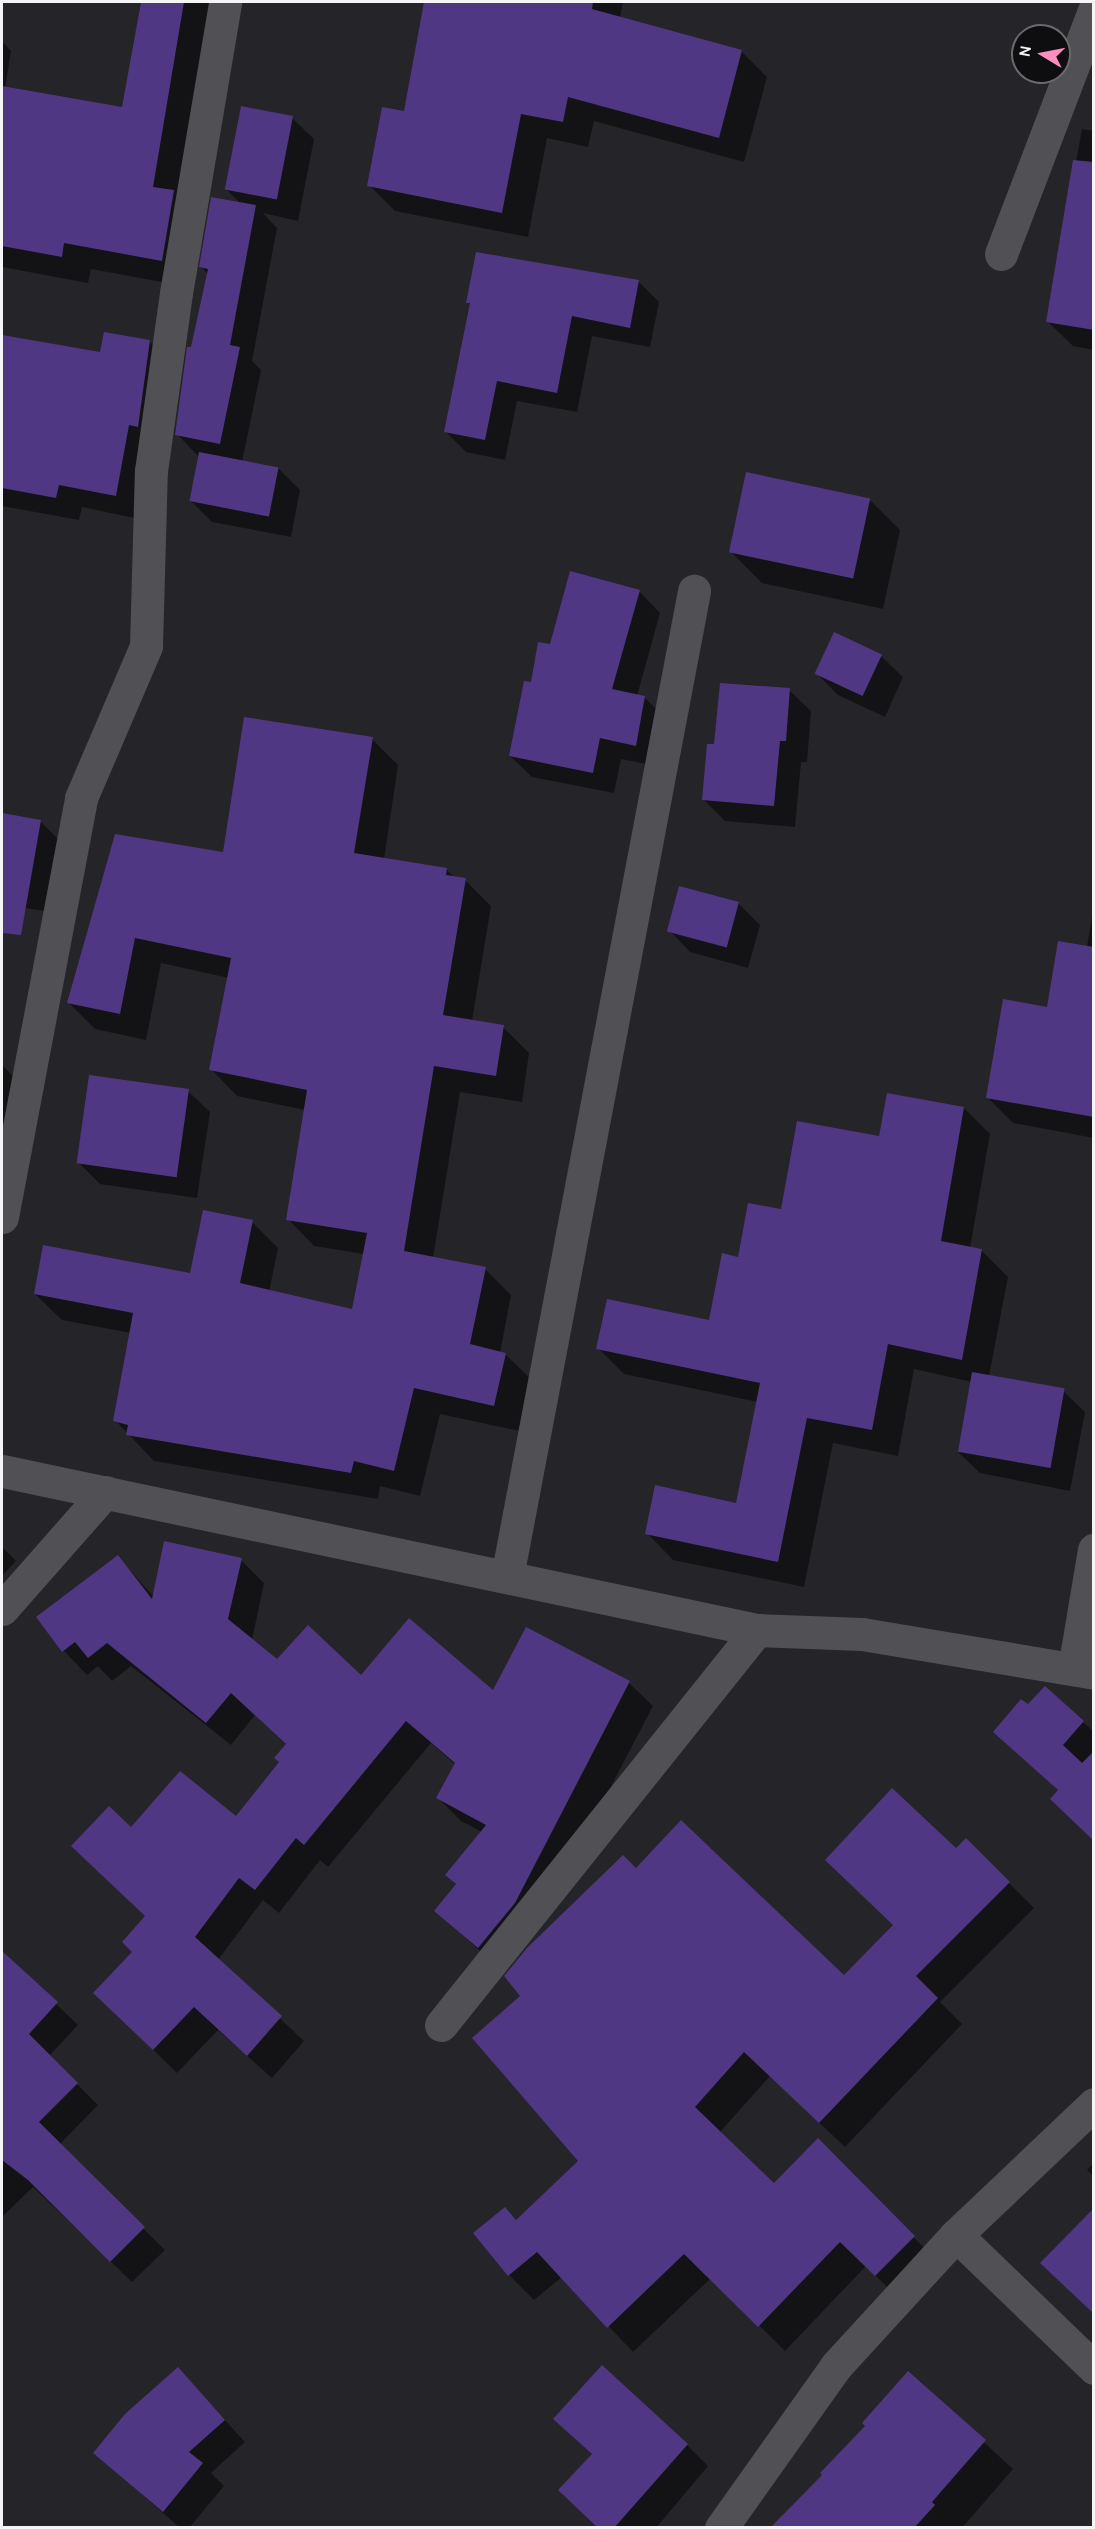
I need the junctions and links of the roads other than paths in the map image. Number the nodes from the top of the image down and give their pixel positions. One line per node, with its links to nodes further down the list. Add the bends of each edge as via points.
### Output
1 (225, 2): 5 (street, via 176,293 151,471 146,646 81,798)
2 (1094, 11): 3 (street)
3 (1001, 254)
4 (694, 591): 9 (street)
5 (2, 1217)
6 (2, 1471): 7 (street)
7 (105, 1492): 9 (street); 10 (street)
8 (1094, 1550): 12 (street)
9 (507, 1577): 11 (street)
10 (2, 1609)
11 (757, 1630): 12 (street, via 862,1634); 13 (street)
12 (1084, 1671)
13 (441, 2025)
14 (1094, 2104): 15 (street)
15 (956, 2235): 16 (street); 17 (street, via 836,2366)
16 (1094, 2368)
17 (721, 2528)

